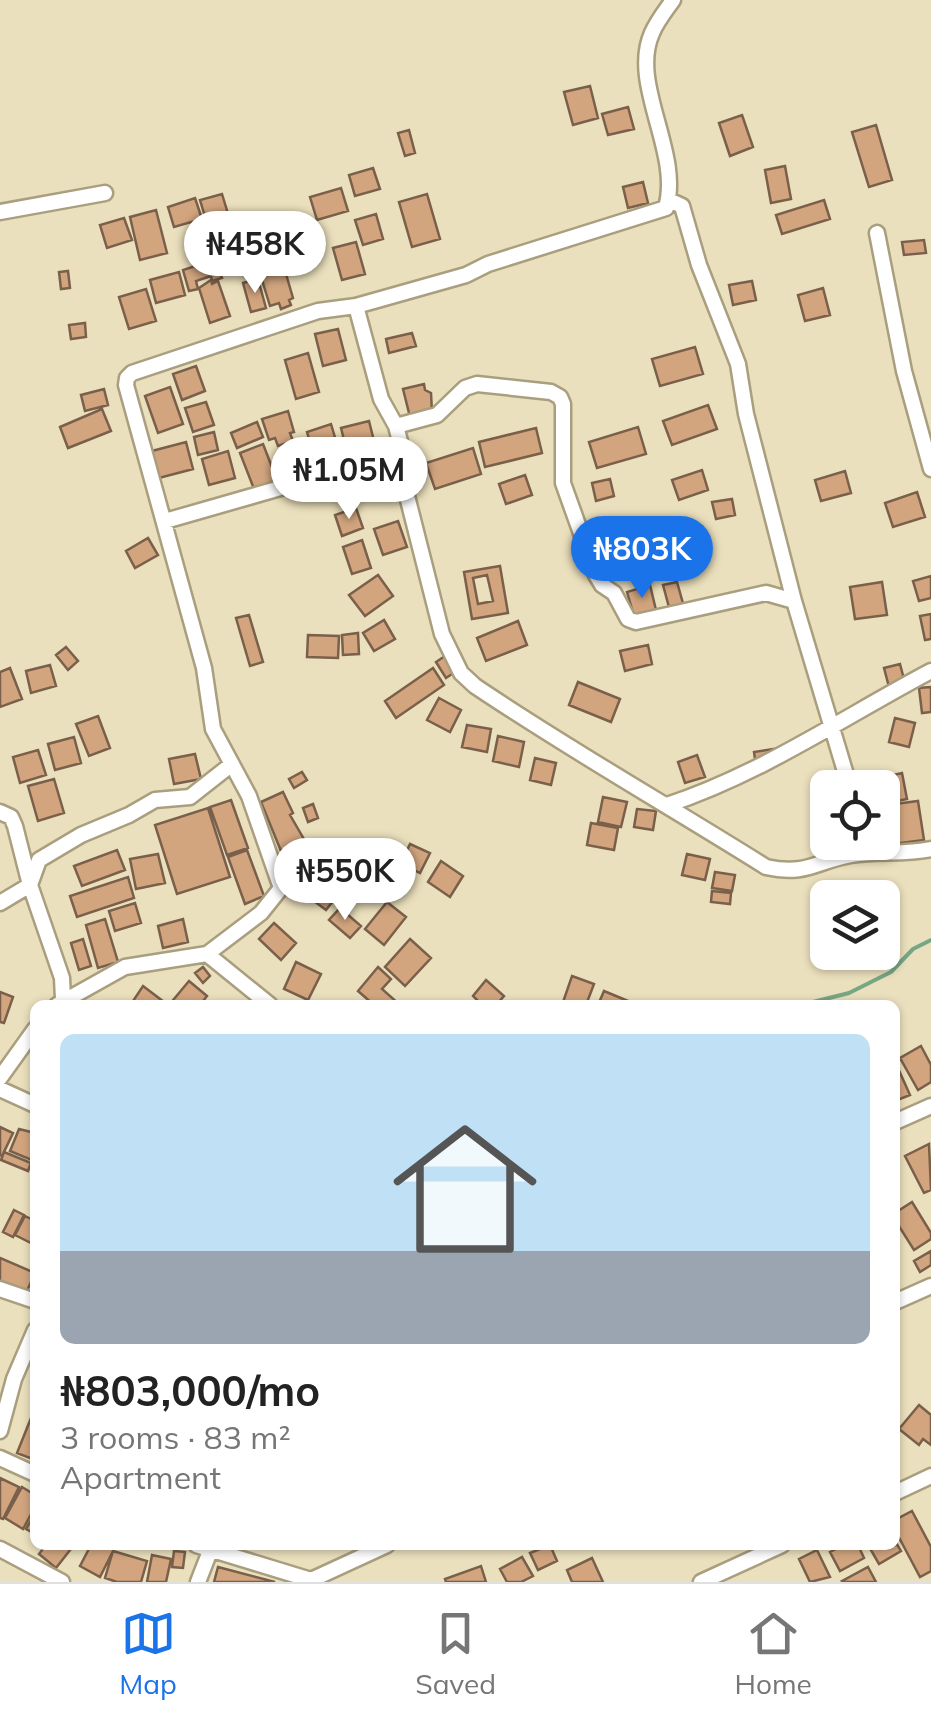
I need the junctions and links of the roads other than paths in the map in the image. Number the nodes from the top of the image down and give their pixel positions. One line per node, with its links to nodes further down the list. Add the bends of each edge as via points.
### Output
1 (673, 0): 3 (street, via 647,52)
2 (105, 193): 4 (street)
3 (668, 200): 6 (street, via 659,211); 11 (street, via 682,206 738,364)
4 (0, 212)
5 (876, 233): 9 (street)
6 (356, 306): 7 (street, via 380,399); 10 (street, via 318,312 127,378)
7 (396, 426): 8 (street); 11 (street, via 437,415 477,384 551,392 563,404 568,499 596,575 628,620 766,592)
8 (403, 453): 10 (street); 16 (street, via 405,488 442,634 461,673 570,750)
9 (931, 469)
10 (165, 521): 14 (street, via 213,729)
11 (794, 601): 13 (street)
12 (931, 670): 13 (street)
13 (831, 730): 15 (street); 16 (street)
14 (232, 764): 21 (street, via 190,797 155,800 38,860); 23 (street, via 281,888 261,913)
15 (844, 770)
16 (667, 804): 20 (street, via 766,867 806,870)
17 (0, 812): 21 (street, via 15,826)
18 (900, 848): 19 (street)
19 (931, 849)
20 (835, 860)
21 (30, 885): 22 (street); 24 (street, via 62,978)
22 (0, 903)
23 (207, 954): 25 (street, via 125,966); 26 (street)
24 (60, 1000)
25 (64, 1000)
26 (264, 1000)
27 (30, 1035): 28 (street)
28 (0, 1078)
29 (0, 1089): 30 (street)
30 (30, 1103)
31 (931, 1106): 32 (street)
32 (900, 1120)
33 (931, 1286): 36 (street)
34 (0, 1289): 35 (street)
35 (30, 1299)
36 (900, 1300)
37 (30, 1342): 38 (street)
38 (0, 1431)
39 (0, 1458): 40 (street)
40 (30, 1472)
41 (929, 1482): 42 (street)
42 (900, 1491)
43 (0, 1549): 48 (street)
44 (204, 1550): 51 (street)
45 (210, 1550): 49 (street)
46 (374, 1550): 49 (street)
47 (767, 1550): 52 (street)
48 (39, 1577): 50 (street)
49 (311, 1581)
50 (62, 1582)
51 (198, 1582)
52 (701, 1582)

